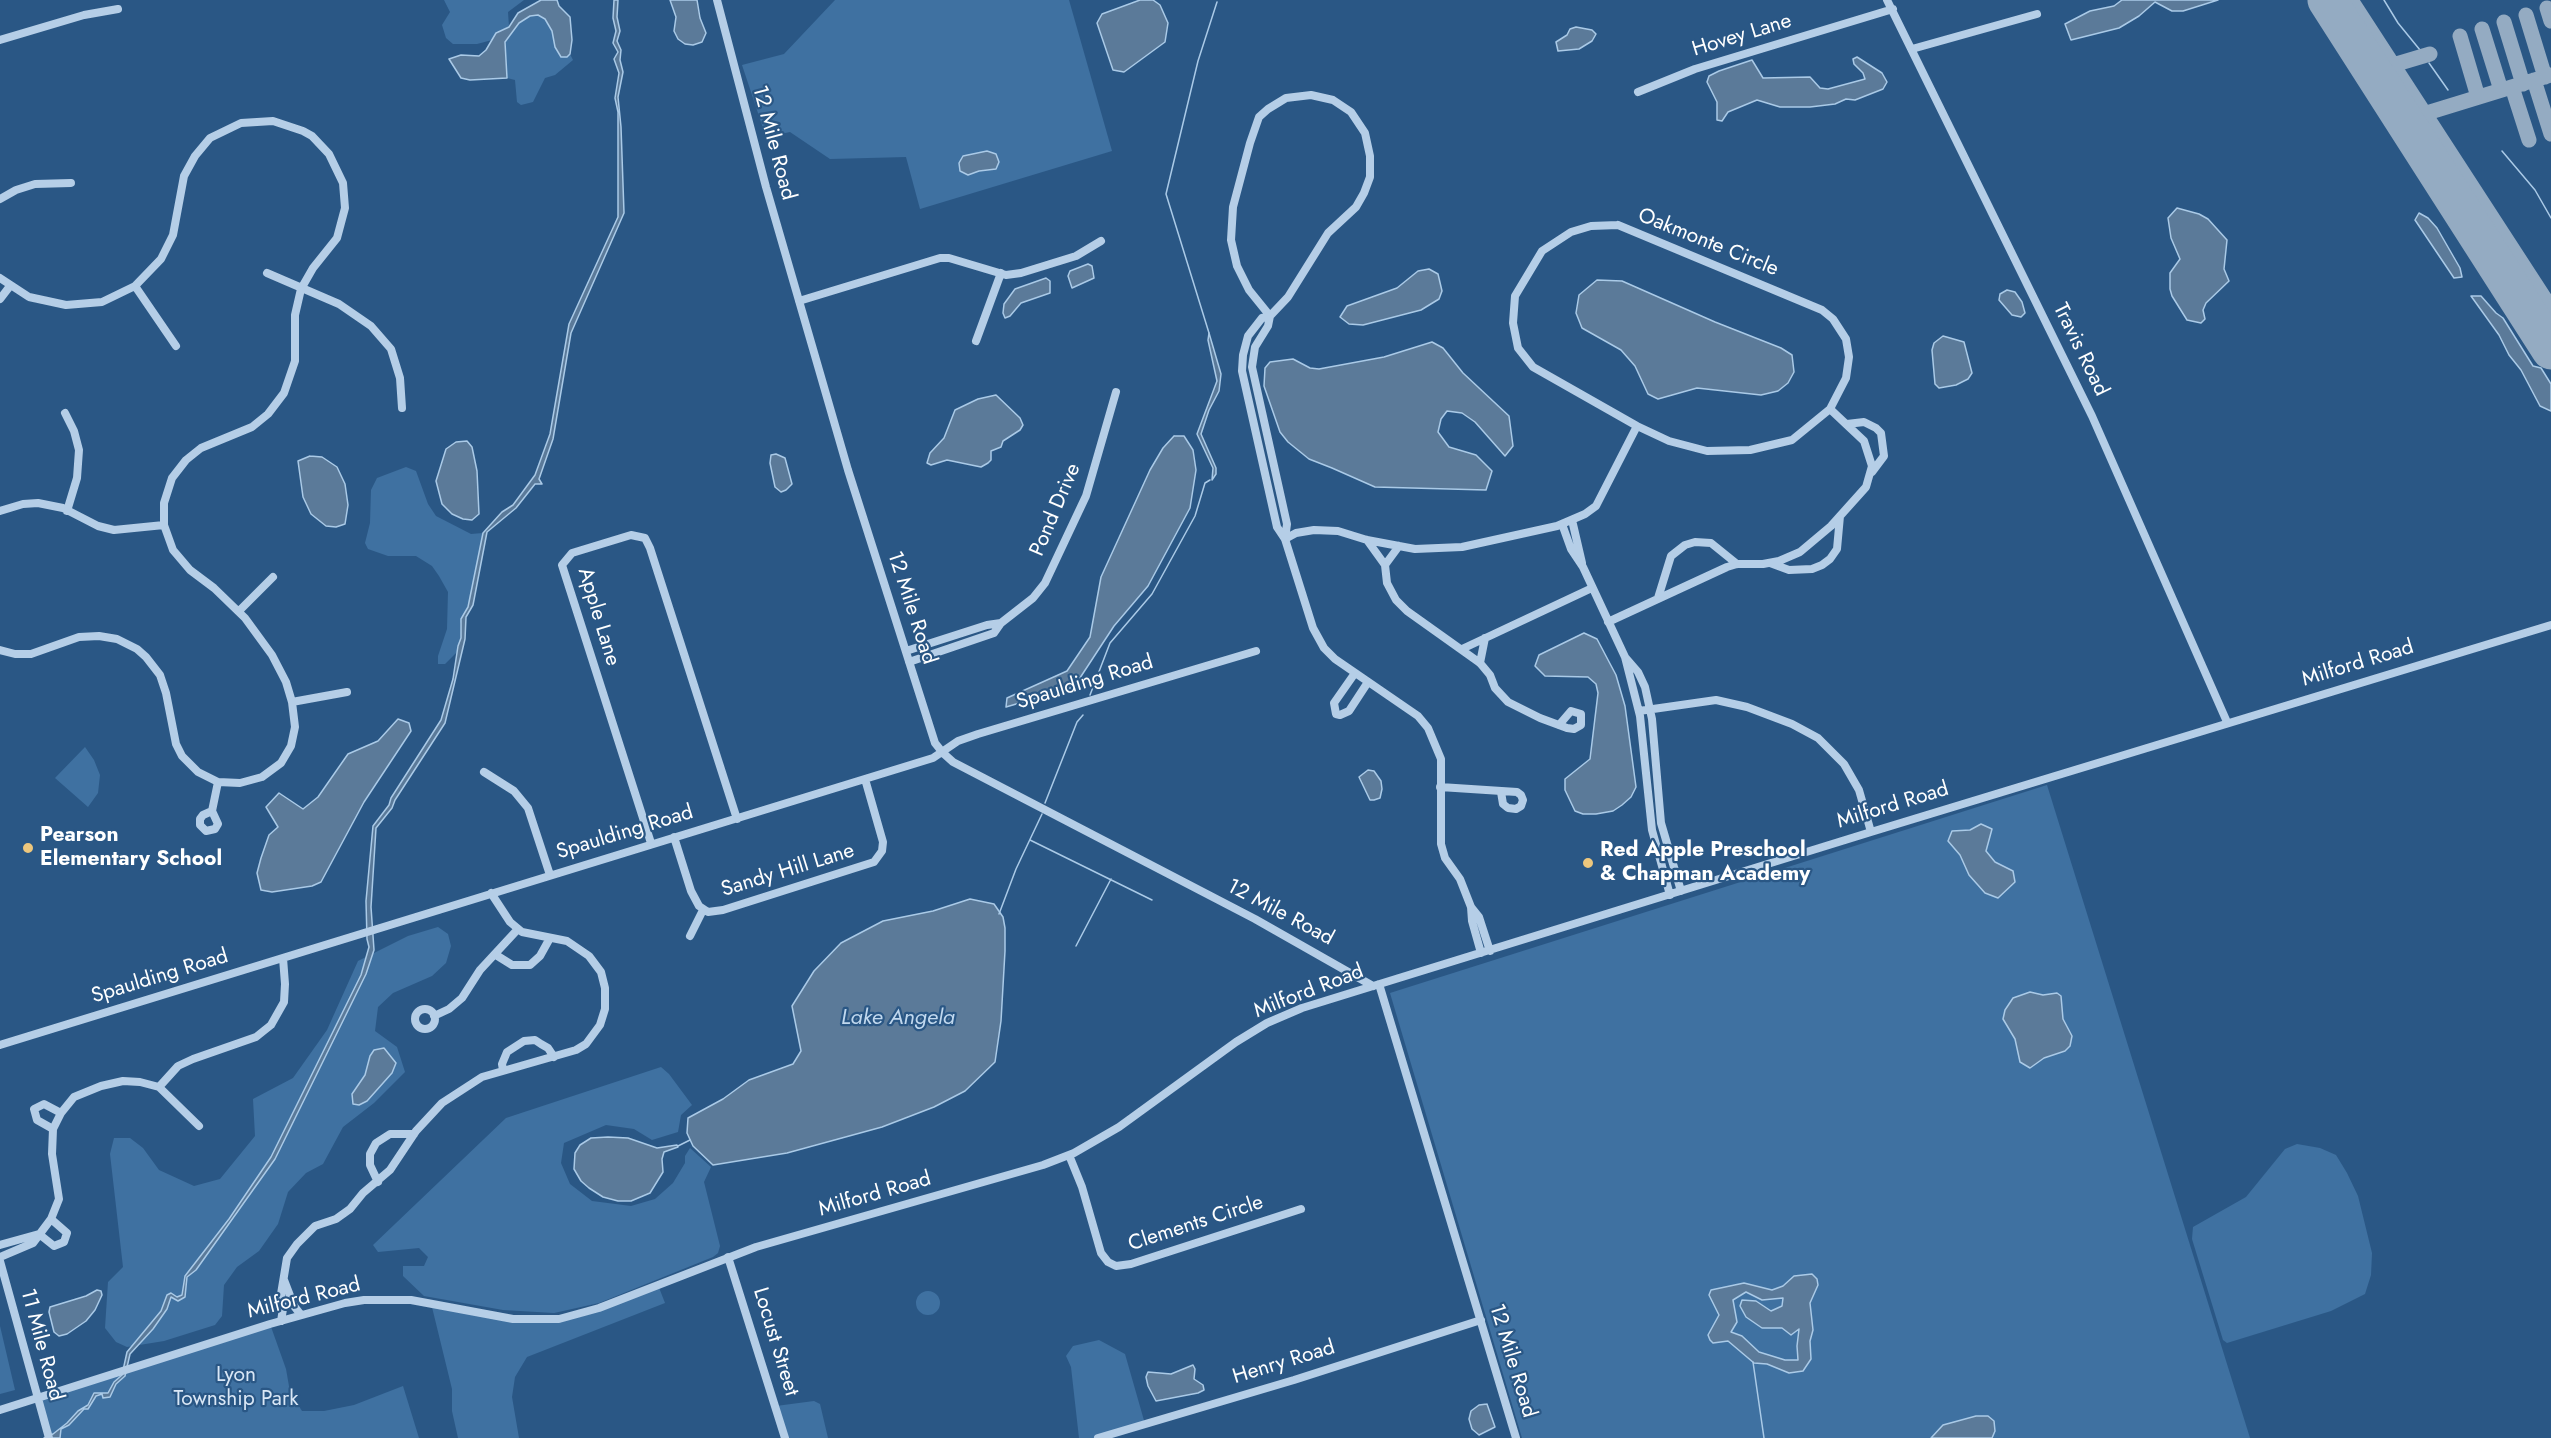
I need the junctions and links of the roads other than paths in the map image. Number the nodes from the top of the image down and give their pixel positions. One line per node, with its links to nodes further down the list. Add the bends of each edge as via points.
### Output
1 (717, 0): 19 (street, 12 Mile Road)
2 (1887, 0): 4 (street, Travis Road)
3 (118, 9): 6 (street)
4 (1893, 9): 7 (street, Travis Road); 8 (street, Hovey Lane, via 1695,69)
5 (2037, 14): 7 (street)
6 (0, 40)
7 (1912, 49): 66 (street, Travis Road, via 2092,416)
8 (1638, 92)
9 (71, 183): 10 (street, via 35,184)
10 (0, 200)
11 (1101, 241): 13 (street, via 1055,263 1022,273)
12 (267, 273): 17 (street)
13 (1001, 273): 19 (street, via 940,258); 21 (street)
14 (0, 278): 15 (street)
15 (10, 286): 16 (street, via 40,301 78,306 112,298); 18 (street)
16 (135, 286): 17 (street, via 161,259 173,235 184,176 195,156 221,131 241,123 263,121 284,123 312,136 334,162 343,183 345,208 337,238); 22 (street)
17 (301, 289): 24 (street, via 339,304 371,326 391,349 400,378); 35 (street, via 295,315 295,361 284,393 252,427 201,448 180,466 166,492)
18 (0, 299)
19 (799, 301): 55 (street, 12 Mile Road)
20 (1270, 316): 20 (street, via 1294,288 1328,233 1356,207 1370,177 1365,133 1351,112 1322,96 1286,98 1259,117 1233,207 1231,240 1237,266 1249,290); 36 (street, via 1255,347 1252,367 1287,524)
21 (976, 341)
22 (176, 346)
23 (1116, 392): 48 (street, Pond Drive, via 1086,496 1045,583 1028,603)
24 (402, 408)
25 (1830, 409): 27 (street); 28 (street, Oakmonte Circle, via 1792,440 1750,450 1707,451 1669,441); 28 (street, Oakmonte Circle, via 1846,378 1849,357 1846,339 1822,310 1618,225 1591,226 1571,232 1542,251 1515,296 1513,323 1518,348 1533,367)
26 (65, 413): 30 (street, via 79,450 77,478)
27 (1847, 424): 29 (street, via 1864,441); 29 (street, via 1864,422 1881,433 1884,456)
28 (1637, 426): 33 (street, via 1596,506)
29 (1871, 472): 32 (street, via 1866,487)
30 (68, 511): 31 (street, via 38,503); 35 (street, via 114,530)
31 (0, 512)
32 (1840, 516): 39 (street, via 1800,552); 39 (street, via 1837,549 1830,559 1812,569 1789,570)
33 (1572, 520): 34 (street); 42 (street)
34 (1562, 524): 38 (street, via 1462,547); 42 (street)
35 (164, 525): 46 (street, via 169,543 184,563)
36 (1285, 539): 37 (street, via 1314,530 1338,531); 60 (street, via 1313,628 1324,648)
37 (1367, 540): 38 (street); 41 (street)
38 (1399, 546): 41 (street)
39 (1770, 562): 40 (street)
40 (1737, 564): 45 (street); 45 (street, via 1711,543 1685,545 1671,556)
41 (1385, 565): 53 (street, via 1387,583 1396,600)
42 (1583, 567): 44 (street)
43 (273, 577): 46 (street)
44 (1592, 588): 47 (street); 50 (street)
45 (1658, 598): 47 (street)
46 (239, 611): 63 (street, via 272,655)
47 (1608, 622): 57 (street)
48 (1001, 623): 51 (street, Pond Drive, via 987,624); 52 (street, Pond Drive, via 994,633)
49 (2551, 625): 66 (street, Milford Road)
50 (1485, 638): 53 (street); 59 (street)
51 (947, 639): 52 (street); 55 (street, Pond Drive)
52 (951, 648): 58 (street, Pond Drive)
53 (1462, 649): 59 (street)
54 (0, 650): 71 (street, via 31,654 69,639 99,636 137,649 160,675 182,756 198,772)
55 (906, 651): 58 (street, 12 Mile Road)
56 (1256, 651): 68 (street, Spaulding Road, via 978,734 958,741)
57 (1625, 657): 64 (street, via 1641,679); 65 (street)
58 (909, 662): 68 (street, 12 Mile Road, via 935,742)
59 (1480, 663): 67 (street, via 1508,702)
60 (1355, 673): 61 (street); 61 (street, via 1334,703 1336,714 1348,711)
61 (1368, 682): 72 (street, via 1418,716 1428,728 1441,759)
62 (347, 692): 63 (street)
63 (292, 702): 71 (street, via 293,737 280,763 262,777)
64 (1650, 709): 65 (street); 76 (street, via 1716,700 1747,707 1818,738 1832,749 1853,777); 80 (street, via 1661,823)
65 (1639, 711): 82 (street, via 1652,830)
66 (2227, 722): 76 (street, Milford Road)
67 (1559, 725)
68 (943, 753): 70 (street, Spaulding Road); 90 (street, 12 Mile Road, via 953,762)
69 (484, 772): 79 (street, via 514,791 528,808)
70 (866, 779): 75 (street, Spaulding Road); 83 (street, Sandy Hill Lane, via 883,842 874,862 723,910)
71 (218, 782): 74 (street)
72 (1440, 788): 73 (street); 87 (street, via 1441,844 1445,858 1460,879)
73 (1501, 792)
74 (212, 811)
75 (737, 819): 77 (street, Spaulding Road); 78 (street, Apple Lane, via 650,548 645,538 631,535 572,553 562,565)
76 (1871, 832): 80 (street, Milford Road)
77 (674, 837): 78 (street, Spaulding Road); 83 (street, Sandy Hill Lane, via 691,891)
78 (651, 843): 79 (street, Spaulding Road)
79 (550, 875): 81 (street, Spaulding Road)
80 (1681, 891): 82 (street, Milford Road)
81 (491, 893): 84 (street); 89 (street, Spaulding Road)
82 (1670, 895): 87 (street, Milford Road)
83 (703, 910): 85 (street)
84 (518, 929): 86 (street, via 531,936); 88 (street)
85 (690, 936)
86 (550, 938): 88 (street, via 530,965 512,965); 93 (street, via 567,941 589,956 605,988 600,1025 586,1044)
87 (1486, 952): 90 (street, Milford Road)
88 (496, 956): 91 (street, via 480,970 462,998)
89 (283, 958): 92 (street, Spaulding Road); 95 (street, via 284,1002 271,1025 256,1037 178,1066)
90 (1376, 985): 100 (street, Milford Road, via 1267,1023 1119,1127); 110 (street, 12 Mile Road)
91 (434, 1016)
92 (0, 1045)
93 (554, 1057): 94 (street); 94 (street, via 541,1044 524,1041 507,1052)
94 (502, 1070): 99 (street, via 482,1077 442,1103)
95 (159, 1087): 96 (street, via 123,1081 101,1086 74,1097); 97 (street)
96 (61, 1113): 98 (street); 98 (street, via 44,1104 34,1109 37,1120)
97 (199, 1126)
98 (53, 1130): 103 (street, via 52,1154 60,1198)
99 (414, 1134): 101 (street); 101 (street, via 390,1134 376,1143 370,1154 370,1166)
100 (1069, 1155): 102 (street, Clements Circle, via 1101,1253 1116,1266); 106 (street, Milford Road)
101 (378, 1182): 108 (street, via 350,1209 315,1226 297,1244 287,1258)
102 (1301, 1209)
103 (51, 1219): 104 (street); 104 (street, via 67,1233 64,1242 54,1246)
104 (39, 1234): 105 (street); 107 (street, via 27,1247)
105 (0, 1245)
106 (728, 1257): 109 (street, Milford Road, via 599,1308 559,1319 513,1319 393,1299 345,1303); 115 (street, Locust Street)
107 (0, 1259): 112 (street, 11 Mile Road)
108 (283, 1280): 109 (street); 111 (street)
109 (301, 1315): 111 (street, Milford Road)
110 (1481, 1320): 116 (street, Henry Road); 117 (street, 12 Mile Road)
111 (280, 1321): 112 (street, Milford Road)
112 (37, 1399): 113 (street, Milford Road); 114 (street, 11 Mile Road)
113 (0, 1410)
114 (48, 1436)
115 (785, 1438)
116 (1098, 1438)
117 (1516, 1438)

